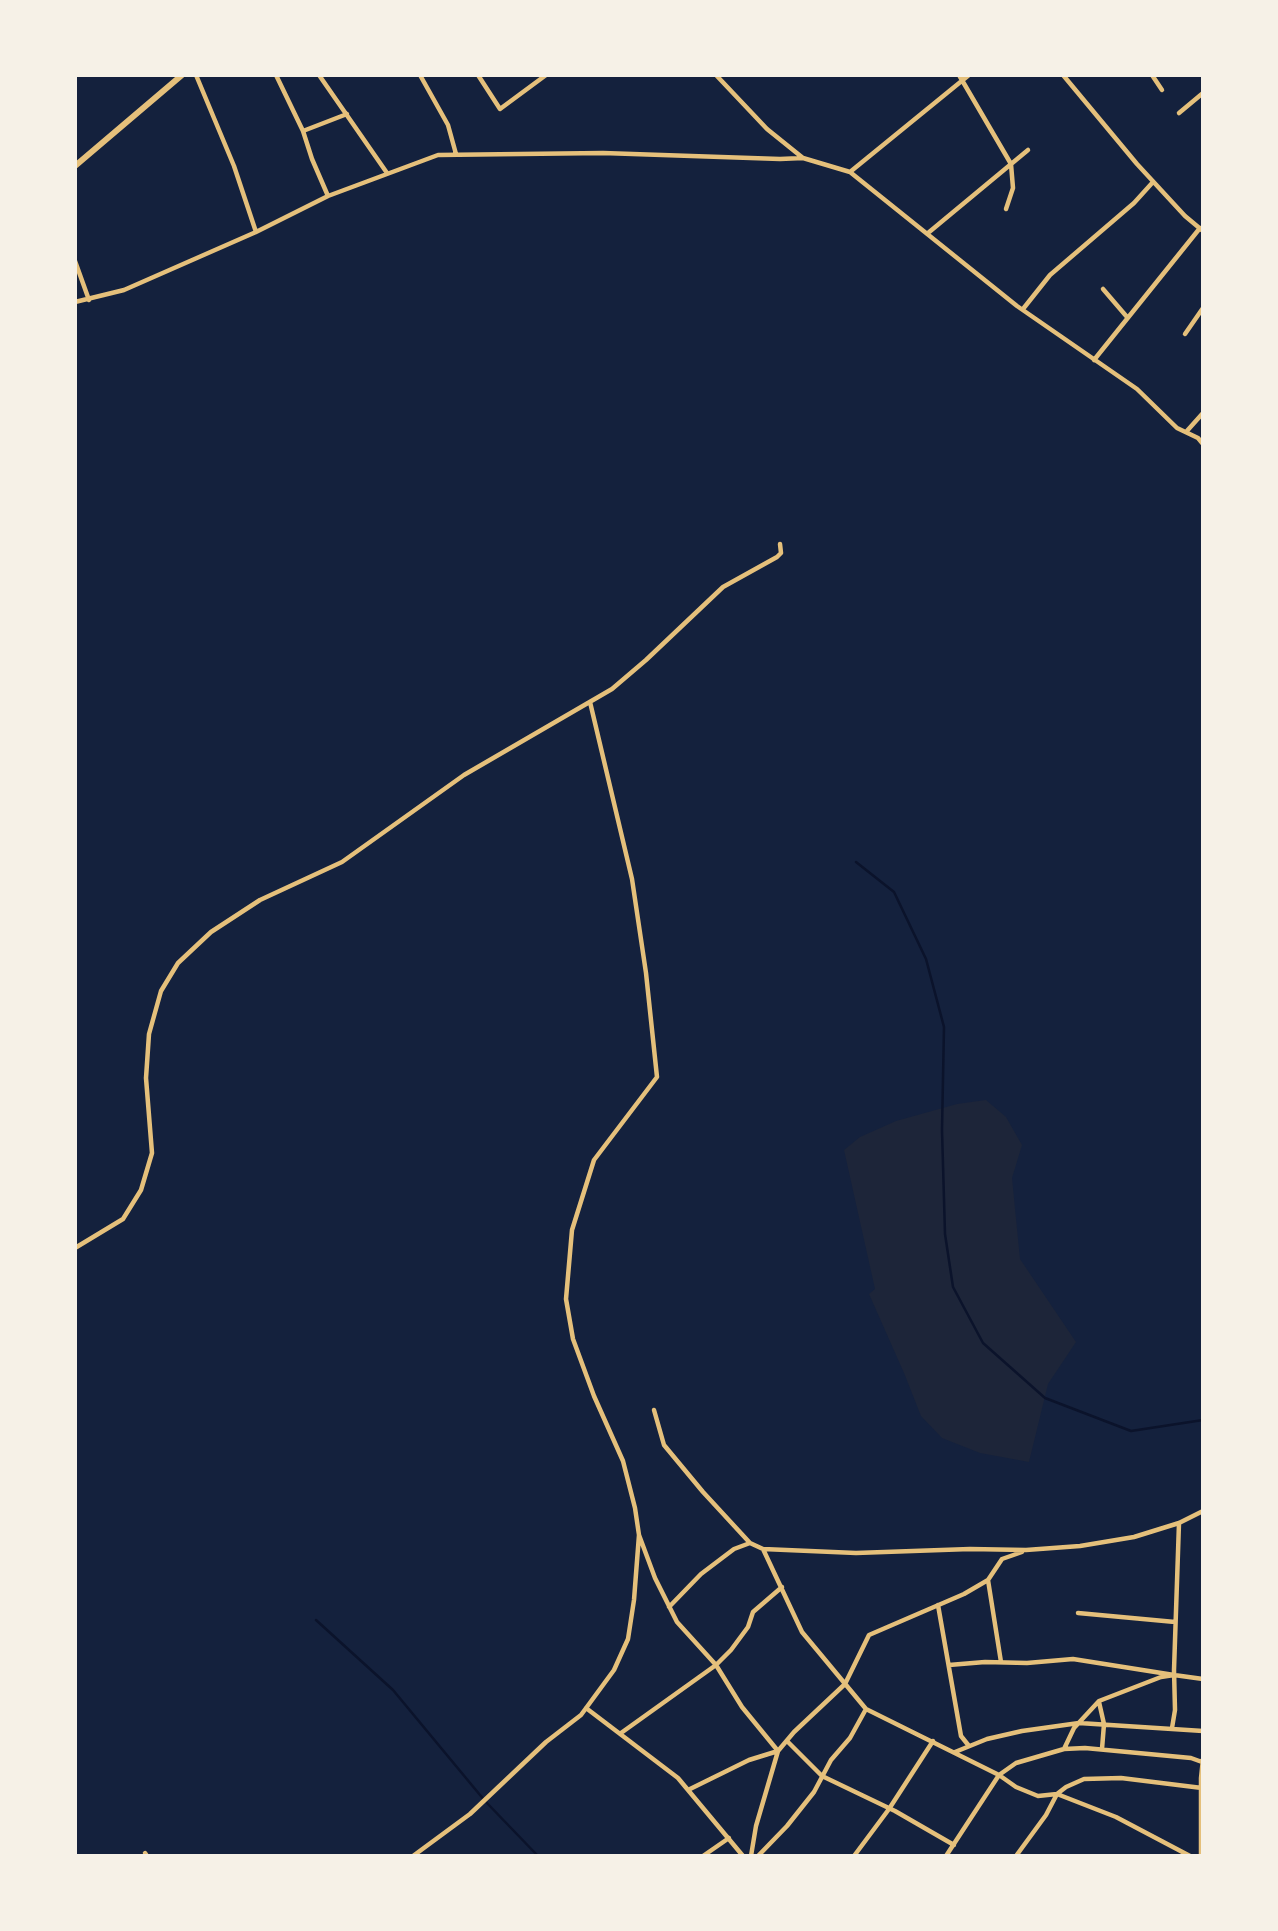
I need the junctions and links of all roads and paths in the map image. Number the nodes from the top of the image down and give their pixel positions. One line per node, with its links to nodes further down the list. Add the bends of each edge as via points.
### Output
1 (182, 75): 24 (main road)
2 (197, 75): 31 (street)
3 (276, 75): 19 (street)
4 (319, 75): 18 (street)
5 (420, 75): 21 (street, via 448,125)
6 (478, 75): 7 (street, via 500,109)
7 (546, 75)
8 (716, 75): 22 (street, via 767,129)
9 (969, 75): 13 (street)
10 (1063, 75): 14 (street)
11 (1069, 75): 14 (street)
12 (1152, 75): 15 (street)
13 (961, 78): 23 (street); 25 (street)
14 (1072, 87): 27 (street)
15 (1162, 90)
16 (1203, 93): 17 (street)
17 (1179, 113)
18 (347, 114): 19 (street); 26 (street)
19 (303, 131): 28 (street)
20 (1028, 150): 23 (street)
21 (456, 154): 22 (street); 26 (street, via 438,155)
22 (803, 158): 25 (street)
23 (1011, 164): 29 (street, via 1013,188); 32 (street)
24 (75, 166)
25 (849, 172): 32 (street)
26 (387, 173): 28 (street)
27 (1153, 182): 30 (street); 38 (street, via 1050,275)
28 (328, 196): 31 (street)
29 (1006, 209)
30 (1201, 229): 39 (street)
31 (257, 232): 35 (street, via 124,290)
32 (928, 233): 38 (street)
33 (75, 261): 35 (street)
34 (1103, 289): 39 (street)
35 (89, 299): 36 (street)
36 (75, 302)
37 (1203, 307): 40 (street)
38 (1023, 309): 41 (street)
39 (1127, 317): 41 (street)
40 (1185, 334)
41 (1094, 360): 43 (street, via 1137,389)
42 (1203, 413): 43 (street)
43 (1186, 432): 44 (street)
44 (1203, 444)
45 (780, 544): 46 (street, via 777,557 723,587 646,660)
46 (590, 702): 47 (street, via 464,775 342,862 260,900 211,932 178,963 161,991 149,1034 146,1078 152,1153 141,1190 123,1219); 51 (street, via 632,879 657,1077 594,1160 572,1230 566,1299 573,1339 623,1461)
47 (75, 1248)
48 (654, 1410): 52 (street, via 664,1445)
49 (1203, 1511): 50 (street)
50 (1179, 1523): 54 (street, via 1134,1537); 60 (street)
51 (639, 1535): 58 (street); 68 (street, via 628,1639 614,1670)
52 (750, 1542): 53 (street); 58 (street, via 701,1574)
53 (763, 1549): 54 (street, via 856,1553); 56 (street)
54 (1026, 1550): 55 (street, via 1002,1559)
55 (988, 1580): 57 (street); 61 (street)
56 (782, 1587): 62 (street, via 753,1612 748,1627); 66 (street, via 802,1632)
57 (938, 1605): 63 (street); 66 (street, via 869,1635)
58 (669, 1607): 62 (street)
59 (1078, 1613): 60 (street)
60 (1175, 1622): 64 (street)
61 (1001, 1662): 63 (street); 64 (street, via 1073,1659)
62 (716, 1665): 74 (street); 80 (street)
63 (949, 1665): 77 (street, via 961,1736)
64 (1174, 1675): 65 (street); 67 (street); 72 (street)
65 (1203, 1679)
66 (845, 1684): 69 (street); 75 (street)
67 (1099, 1701): 70 (street); 71 (street)
68 (586, 1708): 74 (street); 92 (street, via 470,1814)
69 (866, 1709): 76 (street); 84 (street)
70 (1079, 1723): 71 (street); 77 (street, via 1022,1731); 78 (street)
71 (1104, 1724): 72 (street); 79 (street)
72 (1172, 1728): 73 (street)
73 (1203, 1731)
74 (621, 1733): 86 (street)
75 (787, 1741): 80 (street); 84 (street)
76 (933, 1741): 81 (street); 88 (street)
77 (969, 1746): 81 (street)
78 (1064, 1749): 79 (street); 83 (street, via 1016,1763)
79 (1102, 1749): 82 (street)
80 (778, 1751): 86 (street); 95 (street)
81 (954, 1752): 83 (street)
82 (1202, 1761): 85 (street)
83 (999, 1775): 87 (street, via 1038,1796); 90 (street)
84 (822, 1776): 88 (street); 96 (street, via 787,1826)
85 (1202, 1788): 87 (street, via 1121,1778 1084,1779); 102 (street)
86 (688, 1790): 89 (street)
87 (1057, 1794): 91 (street); 101 (street, via 1139,1828)
88 (889, 1809): 90 (street); 97 (street)
89 (729, 1838): 93 (street); 94 (street)
90 (954, 1845): 98 (street)
91 (1021, 1850): 99 (street); 100 (street)
92 (413, 1856)
93 (703, 1856)
94 (743, 1856)
95 (751, 1856)
96 (758, 1856)
97 (854, 1856)
98 (946, 1856)
99 (1016, 1856)
100 (1027, 1856)
101 (1191, 1856)
102 (1201, 1856)

